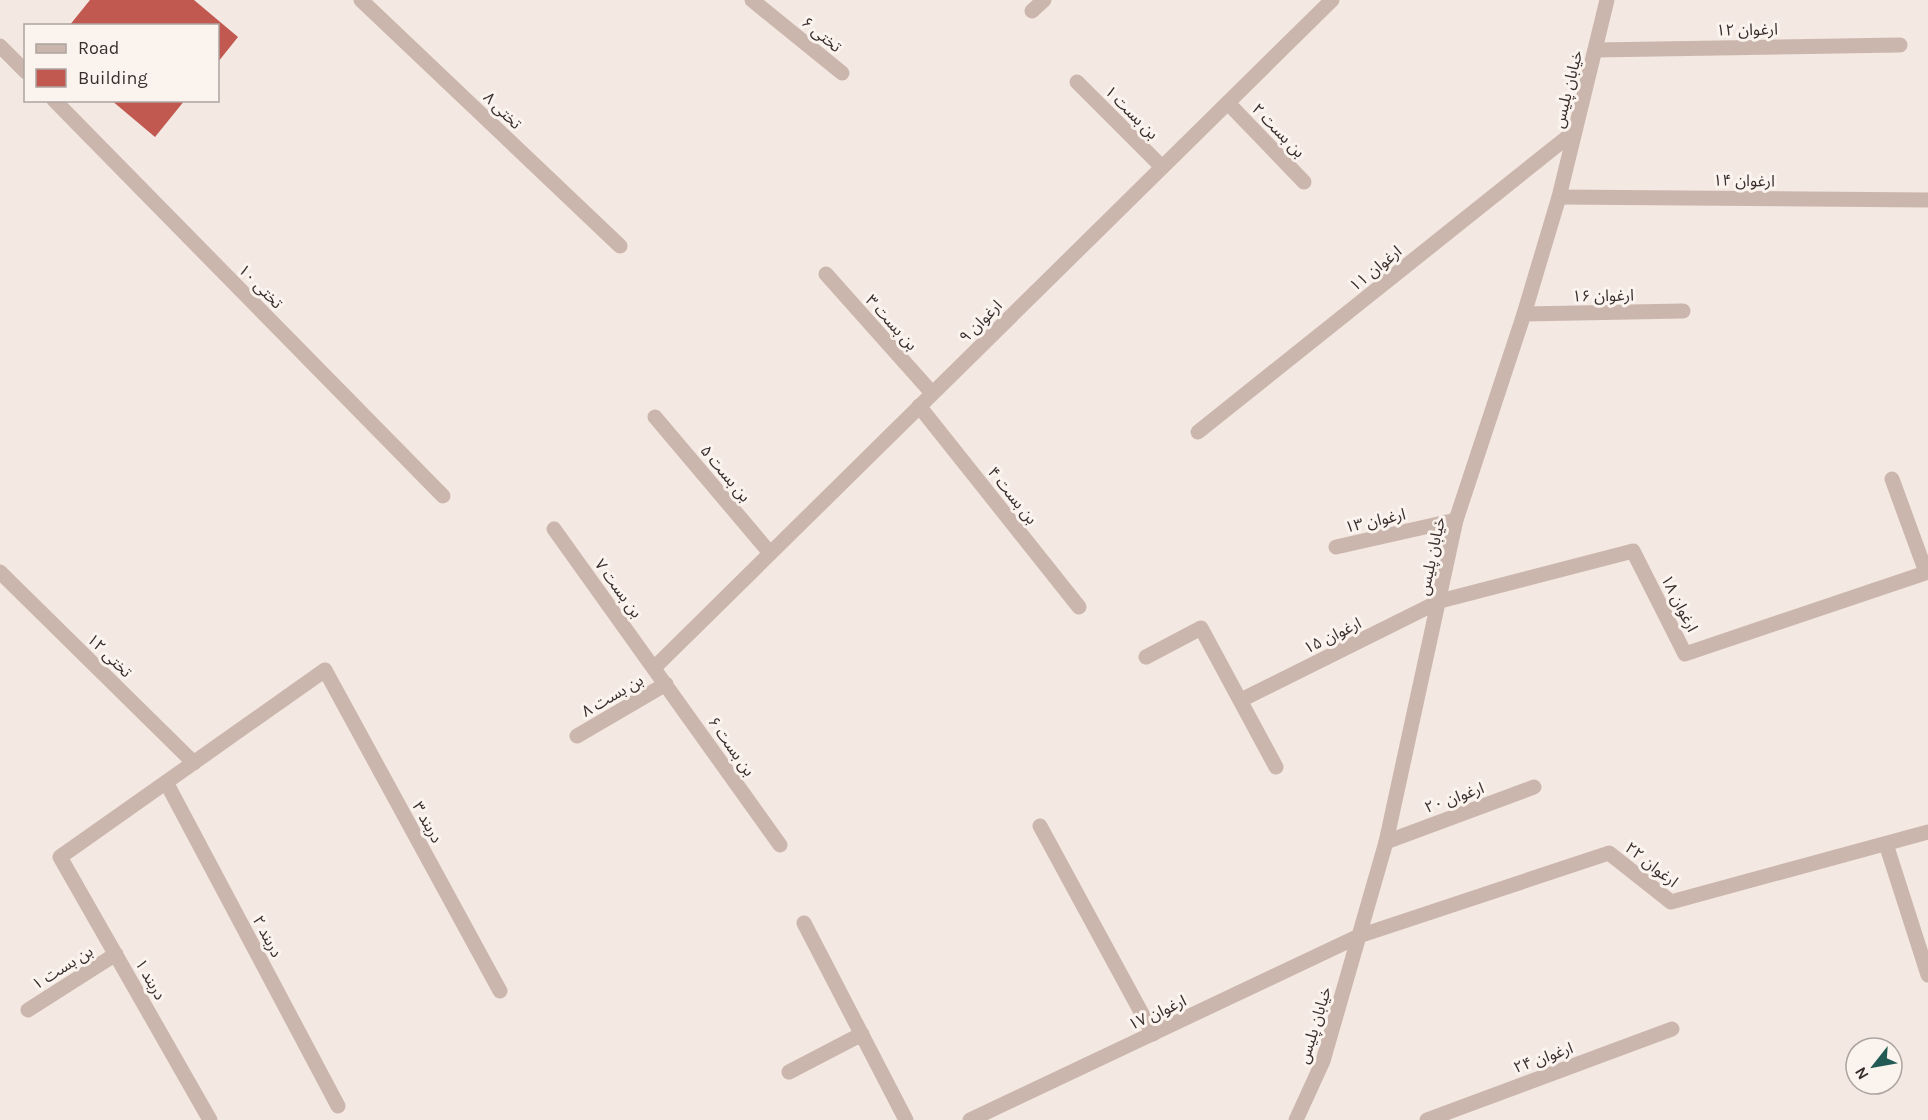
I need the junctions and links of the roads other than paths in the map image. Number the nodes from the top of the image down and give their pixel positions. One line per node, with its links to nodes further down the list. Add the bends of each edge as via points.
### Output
1 (361, 0): 20 (street, تختی ۸)
2 (752, 0): 11 (street, تختی ۶)
3 (1044, 0): 6 (street)
4 (1332, 0): 14 (street, ارغوان ۹)
5 (1607, 0): 9 (street, خیابان پلیس)
6 (1032, 11)
7 (1900, 45): 9 (street, ارغوان ۱۲)
8 (0, 46): 10 (street)
9 (1595, 50): 15 (street, خیابان پلیس)
10 (24, 70)
11 (842, 73)
12 (1077, 82): 16 (street, بن بست ۱)
13 (56, 102): 29 (street, تختی ۱۰)
14 (1228, 103): 16 (street, ارغوان ۹); 17 (street, بن بست ۲)
15 (1575, 131): 18 (street, خیابان پلیس); 27 (street, ارغوان ۱۱)
16 (1162, 167): 24 (street, ارغوان ۹)
17 (1304, 182)
18 (1559, 197): 19 (street, ارغوان ۱۴); 23 (street, خیابان پلیس)
19 (1928, 200)
20 (620, 246)
21 (826, 274): 24 (street, بن بست ۳)
22 (1683, 311): 23 (street, ارغوان ۱۶)
23 (1524, 314): 30 (street, خیابان پلیس)
24 (932, 393): 25 (street, ارغوان ۹)
25 (919, 406): 33 (street, ارغوان ۹); 37 (street, بن بست ۴)
26 (655, 417): 33 (street, بن بست ۵)
27 (1198, 432)
28 (1892, 479): 35 (street)
29 (443, 496)
30 (1456, 520): 32 (street, ارغوان ۱۳); 36 (street, خیابان پلیس)
31 (555, 529): 39 (street, بن بست ۷)
32 (1336, 547)
33 (770, 553): 39 (street, ارغوان ۹)
34 (0, 572): 43 (street, تختی ۱۲)
35 (1927, 572): 36 (street, ارغوان ۱۸, via 1685,654 1633,551)
36 (1440, 601): 41 (street, ارغوان ۱۵); 49 (street, خیابان پلیس)
37 (1079, 607)
38 (1146, 657): 41 (street, via 1201,628)
39 (654, 668): 40 (street, بن بست ۶)
40 (666, 684): 42 (street, بن بست ۸); 51 (street, بن بست ۶)
41 (1241, 700): 44 (street)
42 (578, 736)
43 (194, 763): 45 (street); 56 (street, دربند ۳, via 325,670)
44 (1276, 767)
45 (166, 782): 54 (street, دربند ۱, via 60,857); 62 (street, دربند ۲)
46 (1534, 787): 49 (street, ارغوان ۲۰)
47 (1040, 826): 60 (street)
48 (1928, 832): 50 (street, ارغوان ۲۲)
49 (1386, 842): 53 (street, خیابان پلیس)
50 (1886, 844): 53 (street, ارغوان ۲۲, via 1671,902 1609,853); 55 (street)
51 (780, 845)
52 (804, 923): 59 (street)
53 (1359, 936): 60 (street, ارغوان ۱۷); 66 (street, خیابان پلیس, via 1323,1061)
54 (116, 954): 57 (street, بن بست ۱); 63 (street, دربند ۱)
55 (1928, 975)
56 (500, 991)
57 (28, 1010)
58 (1672, 1029): 67 (street, ارغوان ۲۴)
59 (862, 1034): 61 (street); 64 (street)
60 (1153, 1034): 65 (street, ارغوان ۱۷)
61 (789, 1072)
62 (338, 1106)
63 (210, 1120)
64 (906, 1120)
65 (970, 1120)
66 (1296, 1120)
67 (1427, 1120)

